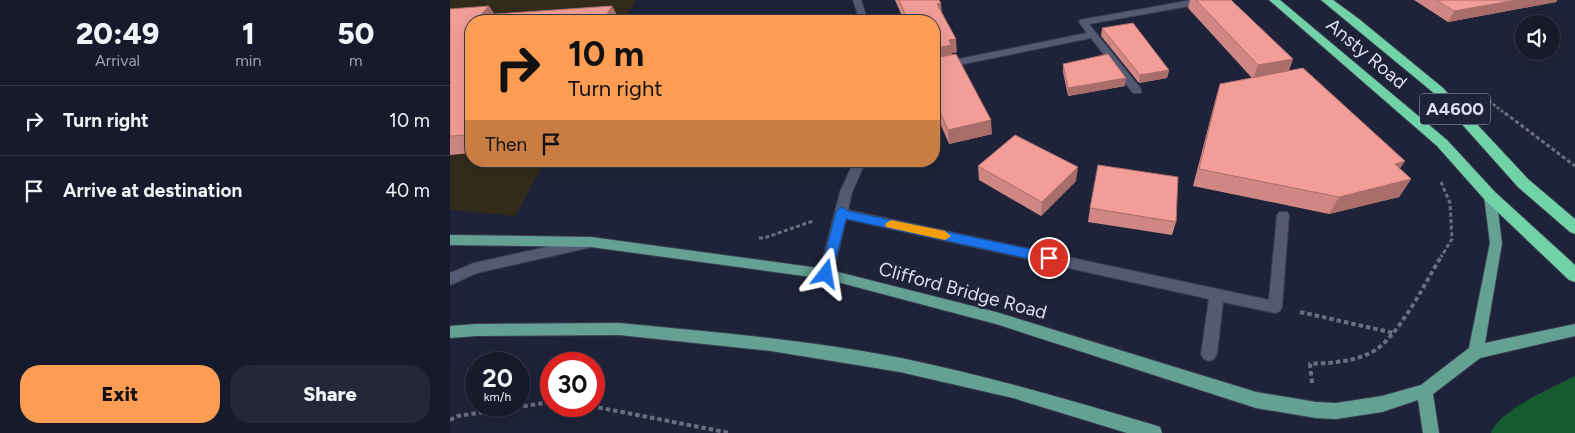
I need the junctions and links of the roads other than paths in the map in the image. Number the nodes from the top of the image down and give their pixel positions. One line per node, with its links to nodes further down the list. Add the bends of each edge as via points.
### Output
1 (857, 0): 5 (street)
2 (1206, 0): 6 (street, via 1083,22)
3 (1274, 0): 10 (highway, Ansty Road / A4600, via 1442,143)
4 (1326, 0): 13 (highway, Ansty Road / A4600, via 1439,91 1523,183)
5 (862, 15)
6 (1093, 36): 7 (street); 8 (street)
7 (940, 66)
8 (1137, 91)
9 (857, 167): 11 (street)
10 (1490, 196): 17 (highway, A4600); 22 (main road, via 1496,243)
11 (842, 211): 16 (street); 19 (street)
12 (1283, 216): 19 (street, via 1275,307)
13 (1575, 228)
14 (450, 240): 15 (main road, Clifford Bridge Road)
15 (592, 242): 16 (main road, Clifford Bridge Road); 18 (street, via 474,268)
16 (826, 274): 24 (main road, Clifford Bridge Road, via 996,318 1256,400 1336,411 1382,404)
17 (1575, 275)
18 (450, 279)
19 (1217, 294): 23 (street)
20 (1575, 330): 22 (main road)
21 (450, 332): 25 (main road, via 619,329 771,344 900,365 1013,391)
22 (1476, 352): 24 (main road)
23 (1209, 354)
24 (1425, 391): 26 (main road)
25 (1154, 433)
26 (1430, 433)

